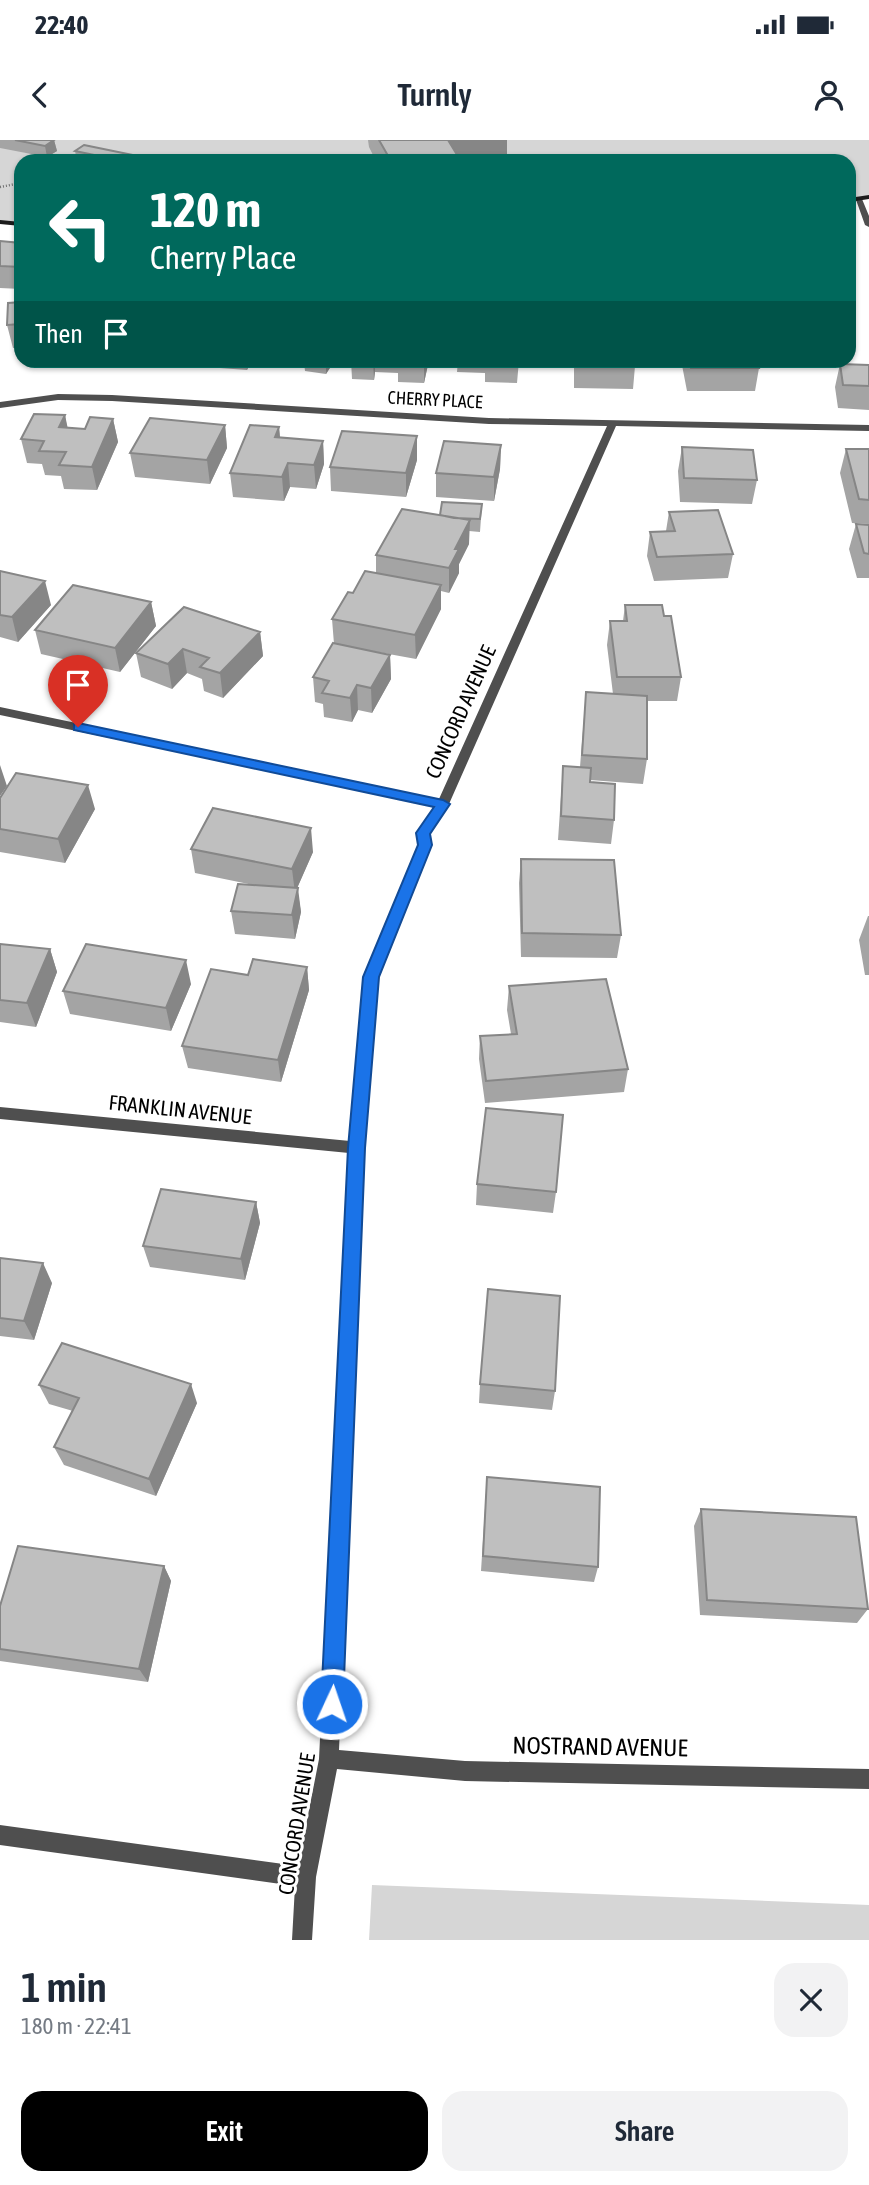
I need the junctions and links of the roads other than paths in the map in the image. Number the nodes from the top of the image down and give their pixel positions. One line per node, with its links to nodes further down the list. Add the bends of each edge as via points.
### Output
1 (869, 197): 2 (street)
2 (858, 199): 3 (street)
3 (869, 225)
4 (0, 405): 5 (street, CHERRY PLACE, via 58,397 112,398)
5 (612, 424): 6 (street, CHERRY PLACE); 8 (street, CONCORD AVENUE)
6 (869, 428)
7 (0, 710): 8 (street)
8 (443, 804): 10 (street, CONCORD AVENUE, via 423,833 425,845 371,977)
9 (0, 1113): 10 (street, FRANKLIN AVENUE)
10 (357, 1148): 11 (street, CONCORD AVENUE)
11 (330, 1759): 12 (street, NOSTRAND AVENUE, via 465,1771); 14 (street, CONCORD AVENUE)
12 (869, 1779)
13 (0, 1835): 14 (street)
14 (306, 1877): 15 (street, CONCORD AVENUE)
15 (302, 1940)

